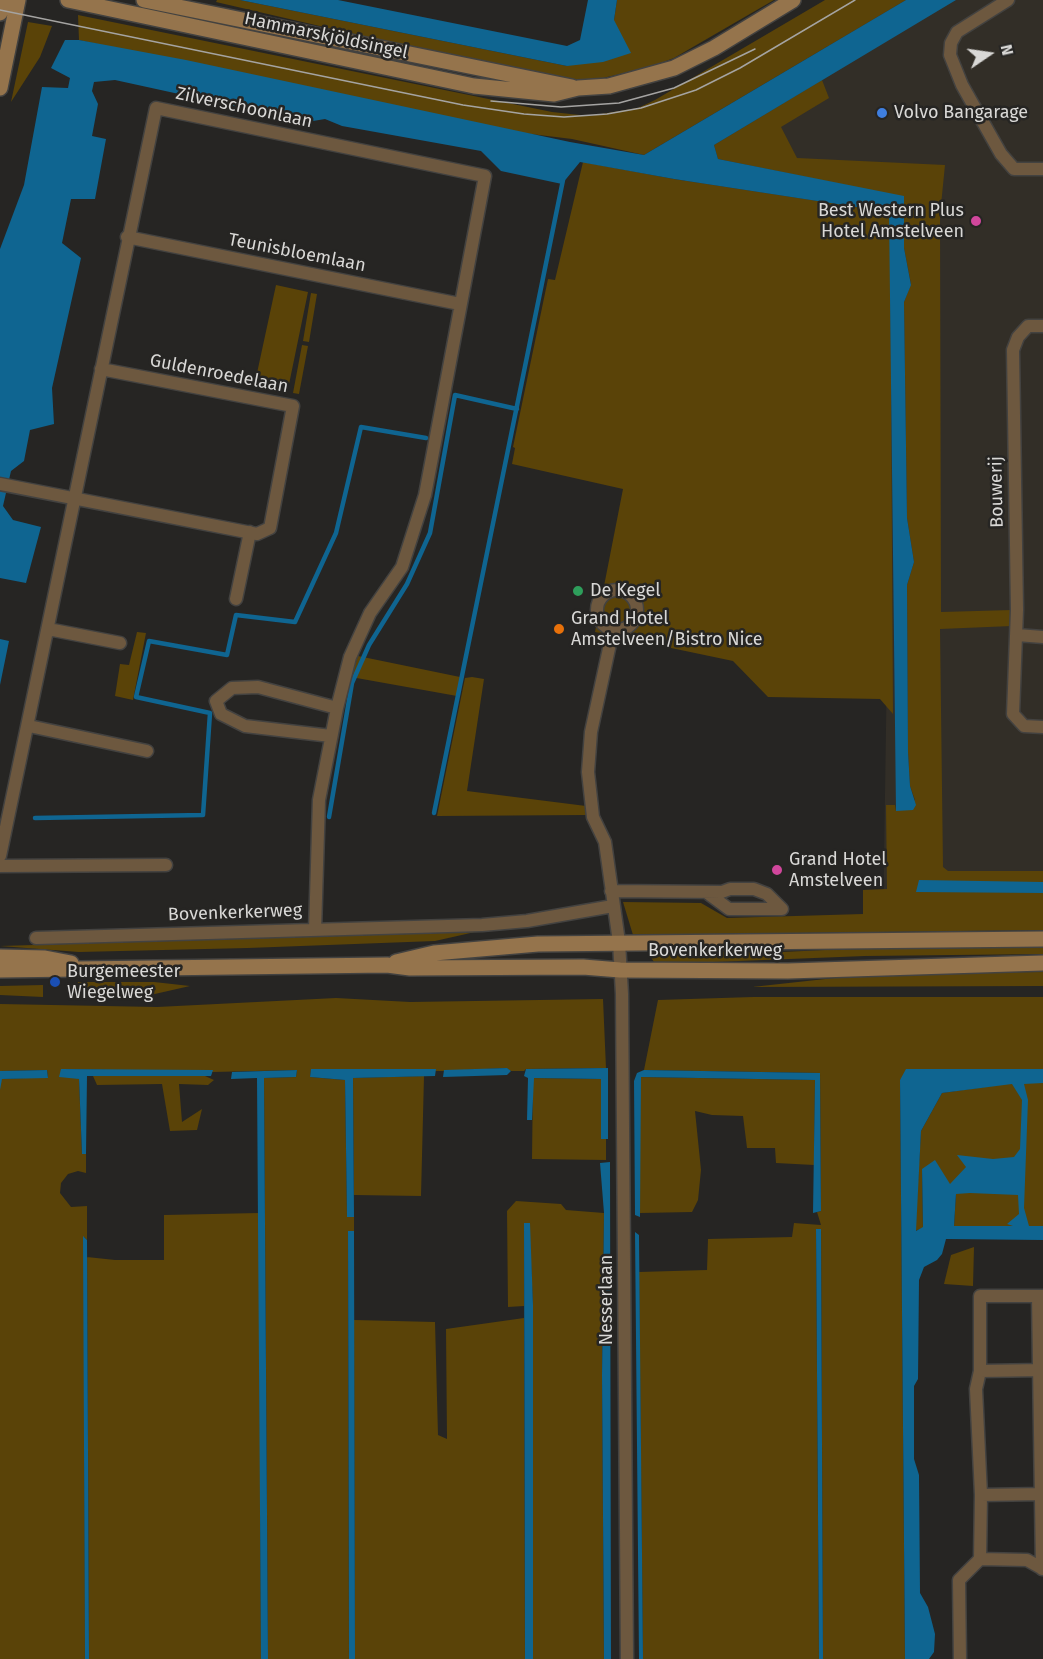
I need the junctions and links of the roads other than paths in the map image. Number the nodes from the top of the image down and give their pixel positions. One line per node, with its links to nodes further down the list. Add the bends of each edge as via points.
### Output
1 (3, 0): 9 (main road)
2 (18, 0): 12 (main road)
3 (68, 0): 10 (main road, Hammarskjöldsingel)
4 (144, 0): 7 (main road, Hammarskjöldsingel)
5 (793, 0): 13 (main road, Hammarskjöldsingel, via 674,68 609,86)
6 (1008, 0): 14 (street, via 957,32 950,55 962,85 1001,154 1014,169)
7 (178, 3): 8 (main road, Hammarskjöldsingel); 10 (street)
8 (198, 5): 11 (street); 13 (main road, Hammarskjöldsingel)
9 (0, 13)
10 (173, 24): 11 (main road, Hammarskjöldsingel)
11 (194, 28): 13 (main road, Hammarskjöldsingel, via 474,86 554,94)
12 (0, 88)
13 (578, 88)
14 (1043, 169)
15 (127, 237): 16 (street, Teunisbloemlaan); 16 (street, Zilverschoonlaan, via 156,108 485,176); 18 (street, Zilverschoonlaan)
16 (460, 304): 28 (street, Zilverschoonlaan, via 425,495 402,567 370,613 350,657)
17 (1043, 326): 25 (street, Bouwerij, via 1028,326 1013,350)
18 (101, 369): 20 (street, Zilverschoonlaan); 21 (street, Guldenroedelaan, via 293,406 270,528 264,533)
19 (0, 484): 20 (street)
20 (74, 499): 21 (street); 23 (street, Zilverschoonlaan)
21 (250, 532): 22 (street)
22 (236, 599)
23 (48, 629): 27 (street); 29 (street, Zilverschoonlaan)
24 (613, 630): 36 (street, via 591,732 588,772 593,818 605,842)
25 (1017, 635): 26 (street); 30 (street, Bouwerij, via 1013,714 1024,726)
26 (1043, 637)
27 (120, 643)
28 (337, 708): 31 (street, Zilverschoonlaan); 31 (street, via 258,687 231,688 216,701 221,714 245,726)
29 (29, 726): 32 (street); 33 (street, Zilverschoonlaan)
30 (1043, 727)
31 (331, 736): 39 (street, Zilverschoonlaan, via 319,800)
32 (147, 751)
33 (0, 856)
34 (166, 865): 35 (street)
35 (0, 866)
36 (611, 891): 37 (street); 38 (street)
37 (706, 892): 37 (street, via 754,889 767,894 782,909 729,909)
38 (613, 906): 39 (street, Bovenkerkerweg, via 482,925); 42 (street)
39 (315, 930): 40 (street, Bovenkerkerweg)
40 (36, 938)
41 (1043, 939): 42 (main road, Bovenkerkerweg)
42 (619, 942): 45 (main road, Bovenkerkerweg, via 434,952); 48 (street, Nesserlaan)
43 (0, 957): 47 (main road, Bovenkerkerweg, via 45,958)
44 (1043, 963): 48 (main road, Bovenkerkerweg)
45 (387, 965): 47 (main road, Bovenkerkerweg); 48 (main road, Bovenkerkerweg)
46 (0, 970): 47 (main road, Bovenkerkerweg)
47 (100, 970)
48 (620, 970): 56 (street, Nesserlaan)
49 (1041, 1296): 50 (street); 51 (street, via 980,1296)
50 (1041, 1370): 51 (street); 52 (street)
51 (980, 1371): 53 (street, via 976,1423)
52 (1042, 1494): 53 (street); 55 (street)
53 (981, 1495): 54 (street)
54 (980, 1559): 55 (street, via 1027,1560); 57 (street, via 959,1580)
55 (1042, 1569)
56 (627, 1659)
57 (960, 1659)

